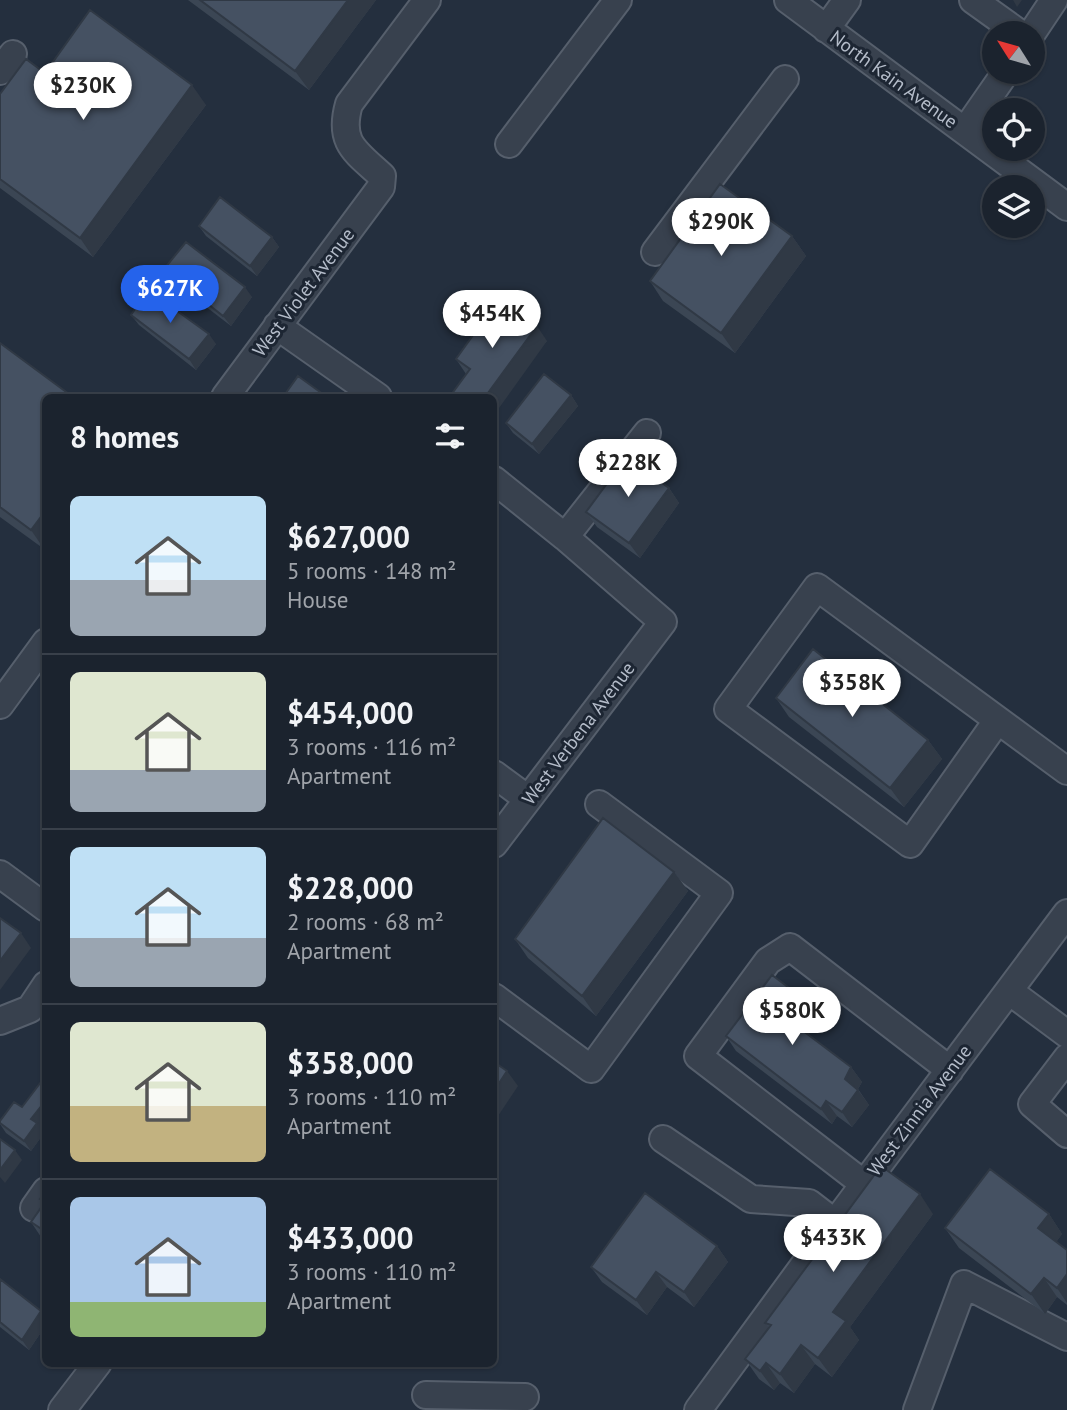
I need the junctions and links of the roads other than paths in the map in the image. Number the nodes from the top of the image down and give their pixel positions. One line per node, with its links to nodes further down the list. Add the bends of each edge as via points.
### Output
1 (427, 0): 16 (street, West Violet Avenue, via 349,104 345,135 382,176 381,187)
2 (618, 0): 13 (street)
3 (788, 0): 9 (street, North Kain Avenue)
4 (847, 0): 9 (street)
5 (974, 0): 7 (street)
6 (1054, 0): 8 (street)
7 (1003, 21)
8 (1040, 21)
9 (826, 29): 12 (street, North Kain Avenue)
10 (785, 79): 15 (street)
11 (998, 84): 12 (street)
12 (965, 131): 14 (street, North Kain Avenue)
13 (509, 144)
14 (1067, 207)
15 (655, 252)
16 (276, 326): 17 (street, West Violet Avenue); 18 (street)
17 (227, 394)
18 (374, 394)
19 (647, 432): 21 (street)
20 (497, 482): 21 (street)
21 (565, 537): 27 (street, West Verbena Avenue, via 663,622)
22 (42, 647): 23 (street)
23 (0, 705)
24 (997, 721): 24 (street, via 817,587 728,709 909,844); 25 (street)
25 (1067, 771)
26 (497, 776): 27 (street)
27 (528, 799): 29 (street, West Verbena Avenue)
28 (599, 804): 35 (street, via 719,893 591,1069)
29 (497, 840)
30 (0, 874): 31 (street)
31 (42, 905)
32 (1067, 913): 34 (street, West Zinnia Avenue)
33 (42, 991): 36 (street, via 30,1009)
34 (1009, 991): 37 (street); 39 (street, West Zinnia Avenue)
35 (497, 999)
36 (0, 1021)
37 (1067, 1034)
38 (1067, 1058): 40 (street, via 1032,1104)
39 (950, 1070): 42 (street, West Zinnia Avenue); 42 (street, via 790,947 768,961 698,1056)
40 (1067, 1134)
41 (663, 1139): 43 (street, via 751,1199 809,1203)
42 (864, 1184): 43 (street, West Zinnia Avenue)
43 (835, 1223): 49 (street, West Zinnia Avenue)
44 (1067, 1337): 50 (street, via 964,1284)
45 (95, 1367): 48 (street)
46 (426, 1396): 47 (street)
47 (525, 1397)
48 (62, 1410)
49 (698, 1410)
50 (917, 1410)

